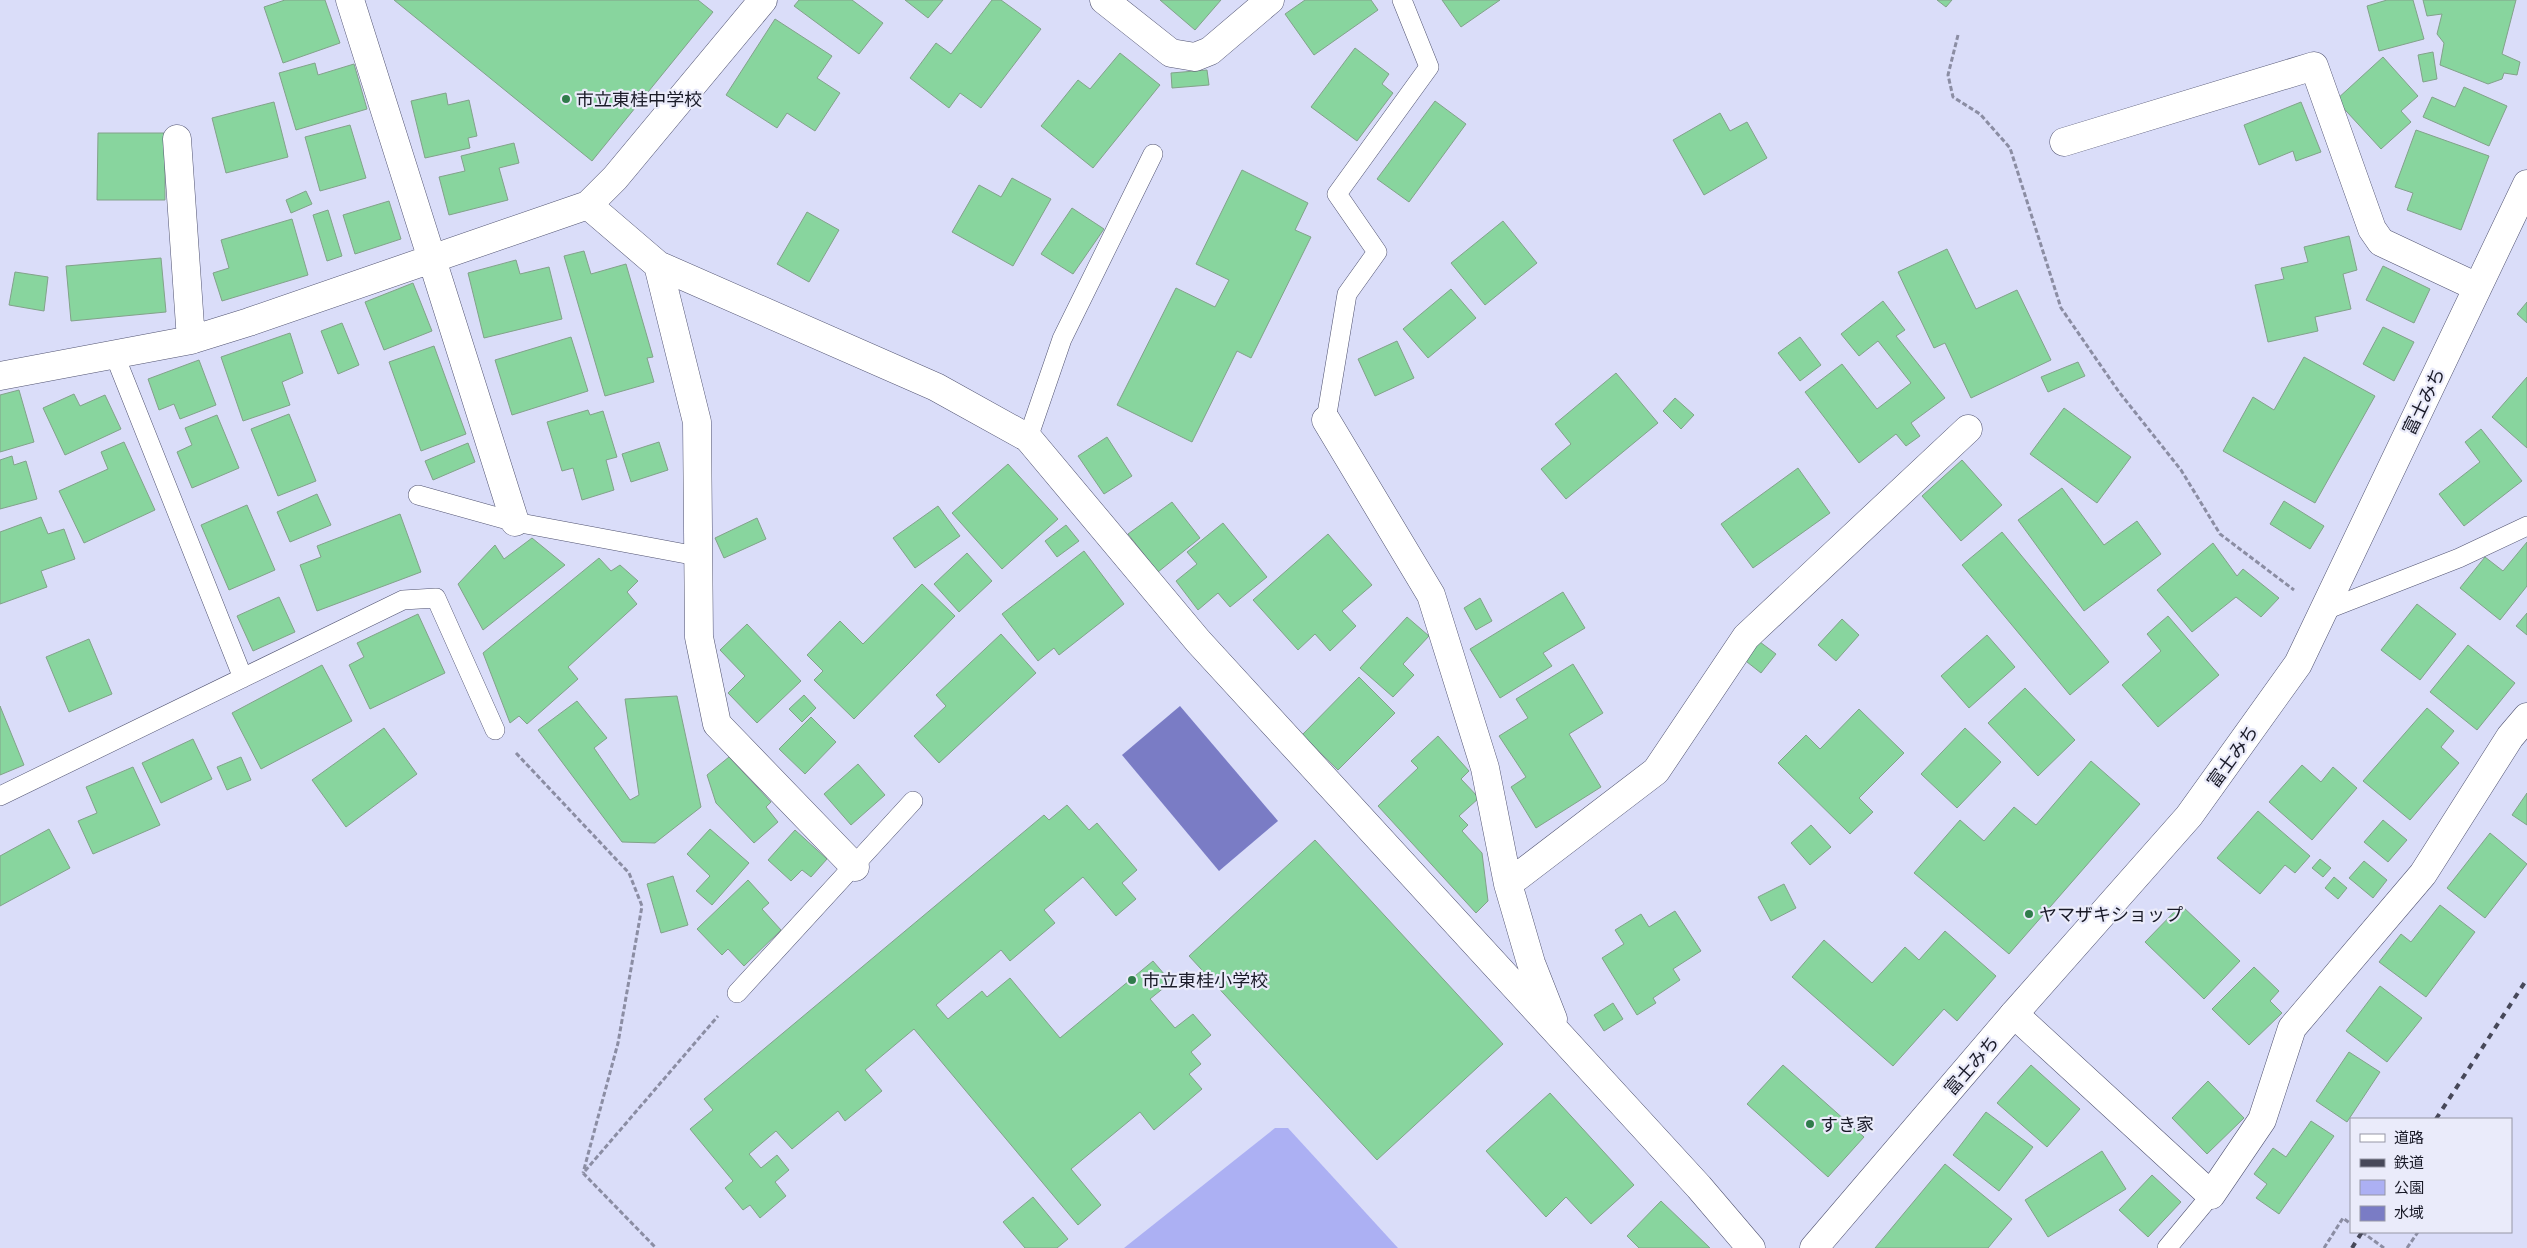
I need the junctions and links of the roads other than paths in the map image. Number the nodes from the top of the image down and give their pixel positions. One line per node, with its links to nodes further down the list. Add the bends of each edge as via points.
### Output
1 (350, 0): 11 (main road)
2 (763, 0): 10 (main road, via 615,178)
3 (1104, 0): 4 (main road, via 1172,52 1195,57 1210,51)
4 (1270, 0)
5 (1402, 0): 17 (lane, via 1429,67 1337,194 1377,252 1347,294)
6 (177, 139): 14 (main road)
7 (2064, 142): 13 (main road, via 2314,66 2372,229 2382,242)
8 (1153, 154): 19 (lane, via 1062,339)
9 (2527, 184): 13 (main road, 富士みち)
10 (588, 205): 11 (main road); 12 (main road)
11 (431, 261): 14 (main road); 21 (main road)
12 (658, 265): 19 (main road, via 936,387); 23 (main road, via 697,422)
13 (2478, 287): 24 (main road, 富士みち)
14 (191, 340): 15 (main road)
15 (115, 356): 16 (main road); 25 (lane)
16 (0, 376)
17 (1326, 420): 31 (main road, via 1431,595 1485,768)
18 (1968, 429): 31 (main road, via 1746,637 1656,771)
19 (1028, 438): 34 (main road, via 1198,641)
20 (418, 495): 21 (lane)
21 (516, 522): 23 (lane)
22 (2527, 526): 24 (lane, via 2459,558)
23 (697, 556): 30 (main road, via 699,637 717,724)
24 (2323, 611): 33 (main road, 富士みち, via 2298,664 2189,816)
25 (243, 678): 27 (lane, via 402,600 436,598); 28 (lane)
26 (2527, 717): 35 (main road, via 2510,737 2422,874 2292,1028 2262,1120)
27 (495, 730)
28 (0, 796)
29 (913, 802): 30 (lane)
30 (855, 867): 32 (lane)
31 (1508, 884): 34 (main road, via 1531,963)
32 (737, 993)
33 (2014, 1014): 35 (main road); 37 (main road, 富士みち)
34 (1559, 1034): 36 (main road)
35 (2211, 1195): 38 (lane)
36 (1751, 1248)
37 (1814, 1248)
38 (2167, 1248)

